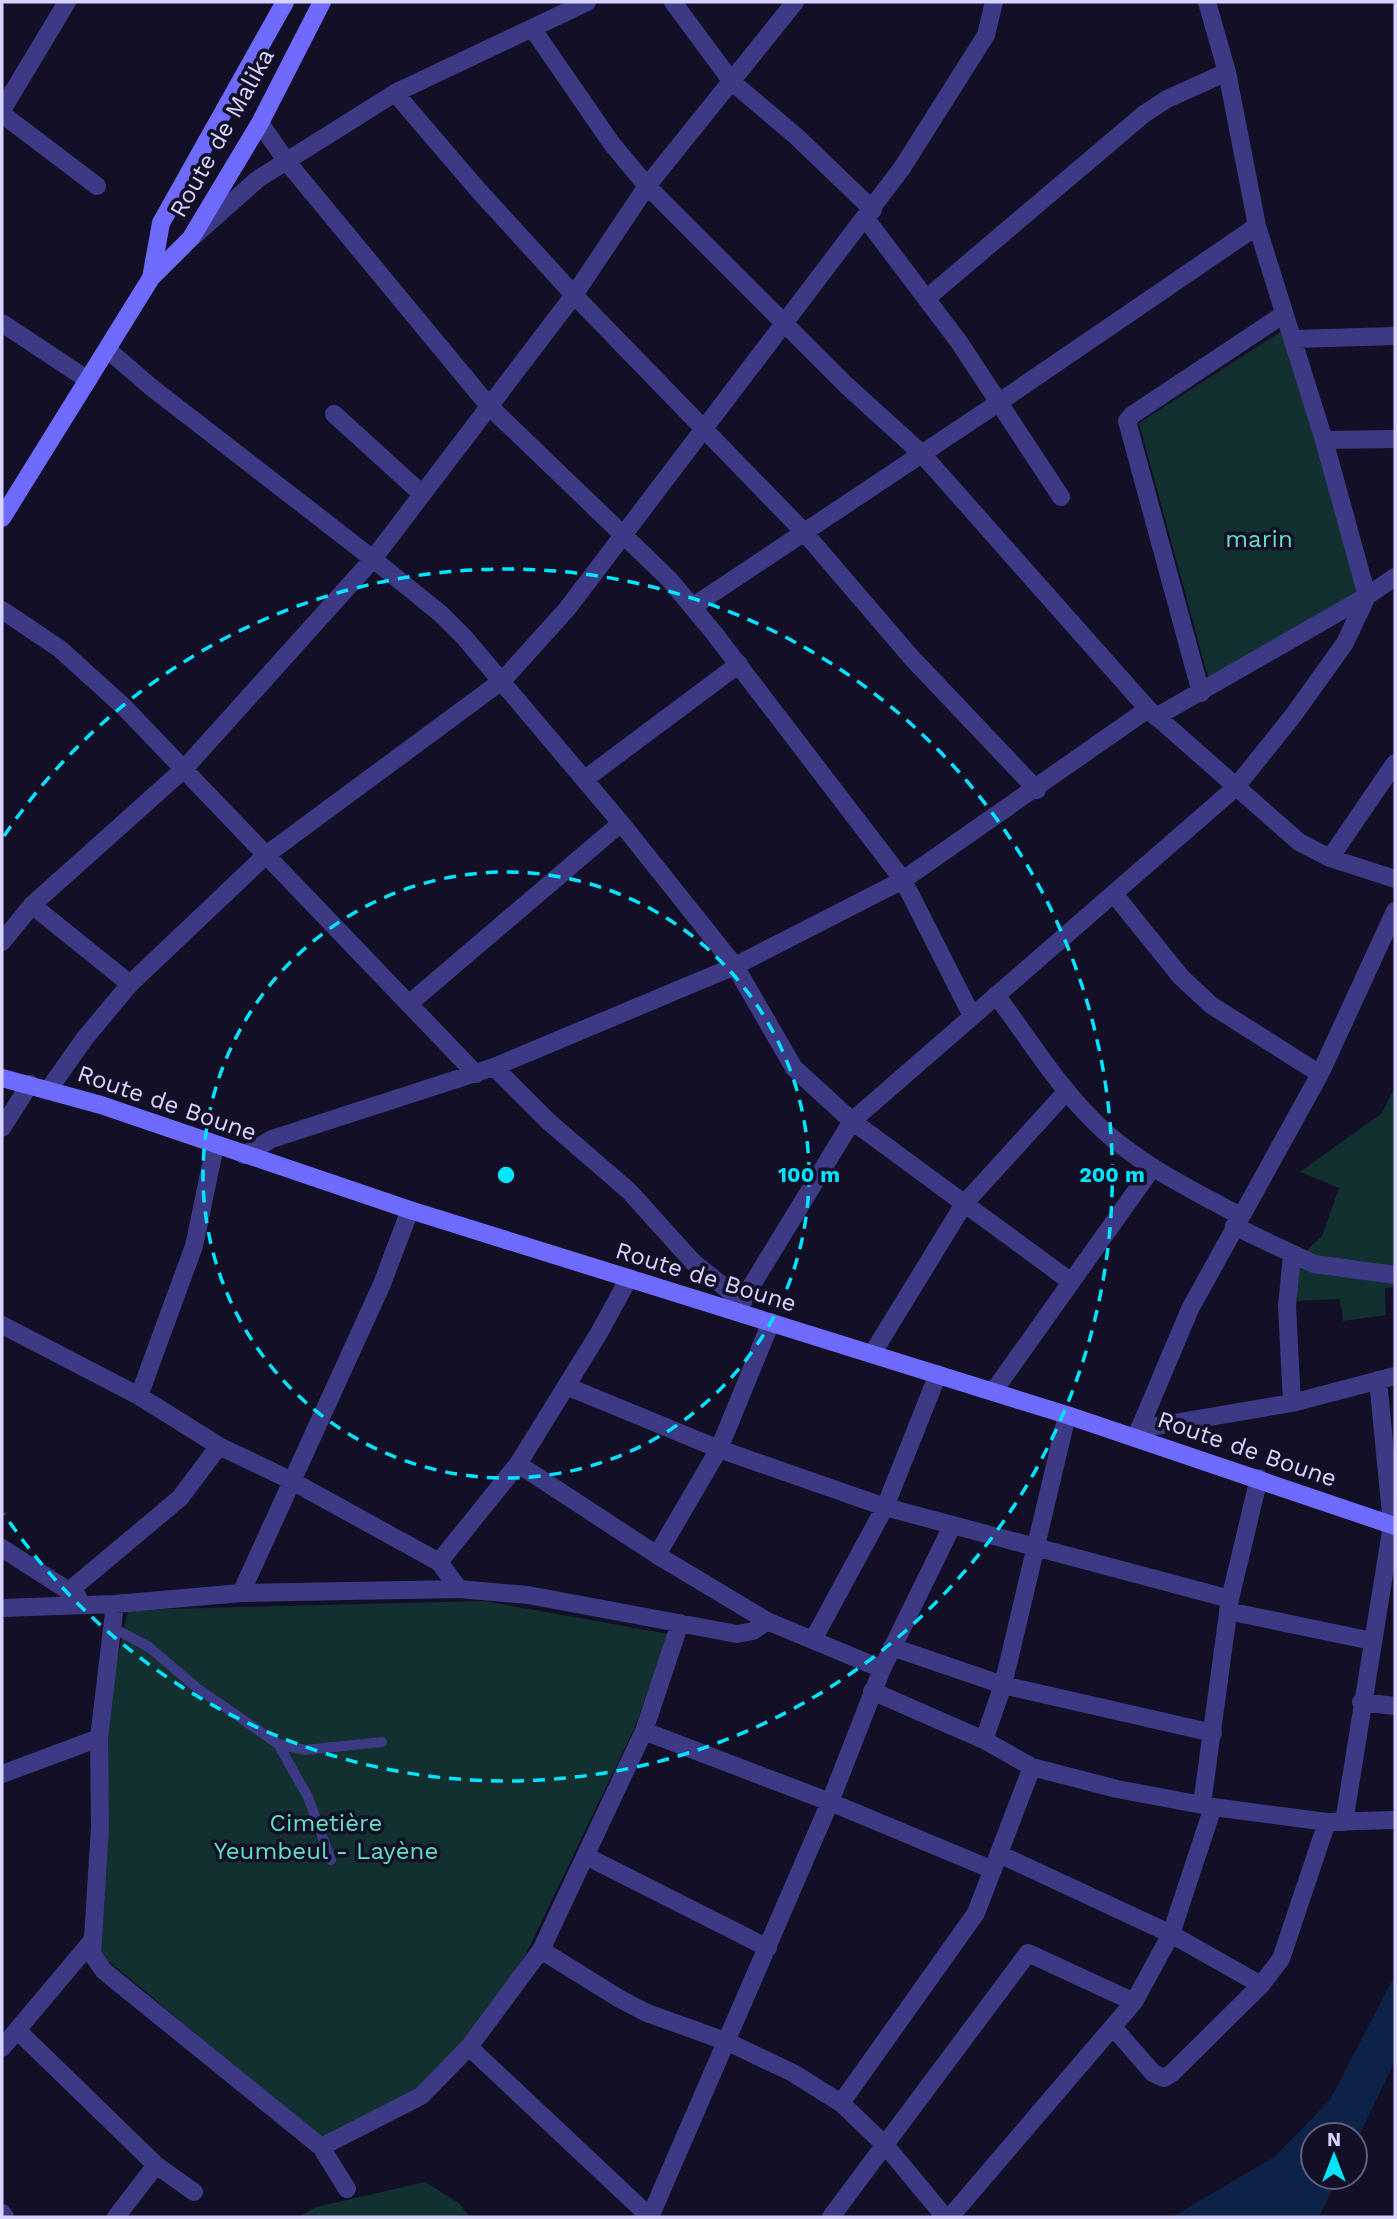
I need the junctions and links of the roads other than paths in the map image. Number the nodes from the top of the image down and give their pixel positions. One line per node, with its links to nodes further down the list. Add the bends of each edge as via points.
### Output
1 (67, 2): 13 (street)
2 (285, 2): 21 (street, Route de Malika, via 161,223)
3 (322, 2): 14 (street, Route de Malika)
4 (587, 2): 9 (street)
5 (673, 2): 11 (street)
6 (795, 2): 11 (street)
7 (994, 2): 18 (street, via 986,36)
8 (1207, 2): 10 (street)
9 (532, 28): 12 (street); 17 (street, via 612,144)
10 (1227, 72): 19 (street); 23 (street, via 1144,114)
11 (732, 82): 17 (street); 18 (street, via 797,137)
12 (395, 93): 15 (street); 22 (street)
13 (2, 112): 16 (street)
14 (260, 123): 15 (street); 20 (street, Route de Malika)
15 (287, 162): 20 (street, via 258,179); 32 (street)
16 (97, 186)
17 (647, 186): 22 (street); 25 (street)
18 (869, 214): 23 (street); 25 (street)
19 (1256, 226): 24 (street); 31 (street)
20 (191, 238): 21 (street, Route de Malika)
21 (150, 278): 29 (street, Route de Malika)
22 (574, 295): 32 (street); 34 (street)
23 (927, 298): 31 (street)
24 (1284, 314): 28 (street); 50 (street, via 1127,421)
25 (785, 322): 34 (street); 37 (street)
26 (2, 323): 30 (street)
27 (1395, 336): 28 (street)
28 (1294, 339): 36 (street)
29 (108, 350): 30 (street, Route de Malika); 43 (street)
30 (88, 380): 40 (street, Route de Malika)
31 (998, 404): 37 (street); 39 (street)
32 (489, 406): 38 (street); 42 (street)
33 (334, 414): 38 (street)
34 (704, 430): 41 (street); 42 (street)
35 (1395, 439): 36 (street)
36 (1324, 440): 45 (street)
37 (922, 454): 41 (street); 51 (street)
38 (422, 494): 43 (street)
39 (1061, 497)
40 (2, 518)
41 (803, 531): 46 (street); 56 (street, via 911,657)
42 (623, 534): 46 (street); 49 (street, via 580,594)
43 (373, 559): 49 (street, via 441,614); 53 (street)
44 (1395, 577): 45 (street)
45 (1367, 596): 50 (street); 55 (street, via 1345,643)
46 (692, 607): 48 (street)
47 (2, 610): 53 (street, via 90,674)
48 (739, 664): 54 (street); 61 (street)
49 (503, 680): 54 (street); 58 (street)
50 (1201, 693): 51 (street)
51 (1152, 713): 55 (street); 56 (street)
52 (1395, 763): 59 (street)
53 (184, 769): 58 (street); 63 (street)
54 (585, 779): 57 (street)
55 (1235, 788): 59 (street, via 1299,842); 62 (street)
56 (1037, 790): 61 (street)
57 (621, 822): 66 (street); 69 (street)
58 (266, 855): 67 (street); 69 (street)
59 (1330, 858): 60 (street)
60 (1395, 879)
61 (903, 880): 66 (street); 70 (street)
62 (1114, 894): 68 (street); 73 (street, via 1181,976 1211,1005)
63 (32, 905): 65 (street); 67 (street)
64 (1395, 911): 73 (street)
65 (2, 942)
66 (734, 967): 71 (street); 78 (street, via 794,1068)
67 (130, 984): 76 (street)
68 (996, 995): 70 (street); 77 (street)
69 (411, 1002): 72 (street)
70 (972, 1016): 78 (street)
71 (494, 1068): 72 (street); 90 (street, via 629,1191)
72 (476, 1074): 81 (street, via 272,1139)
73 (1320, 1074): 85 (street)
74 (2, 1078): 75 (street, Route de Boune)
75 (30, 1084): 76 (street, Route de Boune); 79 (street)
76 (49, 1089): 80 (street, Route de Boune)
77 (1067, 1091): 82 (street, via 1101,1129); 83 (street)
78 (852, 1121): 83 (street); 90 (street)
79 (2, 1128)
80 (215, 1146): 81 (street, Route de Boune); 98 (street, via 194,1246)
81 (244, 1155): 84 (street, Route de Boune)
82 (1153, 1167): 85 (street); 89 (street)
83 (964, 1204): 89 (street); 93 (street)
84 (410, 1210): 88 (street, Route de Boune); 106 (street, via 382,1284)
85 (1237, 1221): 86 (street); 101 (street, via 1176,1339)
86 (1293, 1255): 87 (street, via 1314,1264); 99 (street, via 1287,1306)
87 (1395, 1275)
88 (629, 1278): 90 (street, Route de Boune); 96 (street)
89 (1070, 1281): 97 (street)
90 (739, 1306): 91 (street, Route de Boune)
91 (771, 1322): 93 (street, Route de Boune); 103 (street)
92 (2, 1325): 98 (street)
93 (872, 1354): 94 (street, Route de Boune)
94 (938, 1374): 97 (street, Route de Boune); 107 (street)
95 (1387, 1378): 99 (street); 109 (street)
96 (566, 1387): 103 (street); 104 (street)
97 (993, 1392): 100 (street, Route de Boune)
98 (139, 1396): 102 (street)
99 (1293, 1403): 101 (street)
100 (1067, 1415): 101 (street, Route de Boune); 110 (street)
101 (1138, 1433): 105 (street, Route de Boune)
102 (219, 1446): 106 (street); 115 (street, via 180,1498)
103 (719, 1449): 107 (street); 112 (street)
104 (518, 1464): 112 (street); 113 (street)
105 (1259, 1478): 109 (street, Route de Boune); 119 (street)
106 (290, 1480): 113 (street); 116 (street)
107 (885, 1507): 108 (street); 124 (street)
108 (952, 1526): 110 (street); 126 (street)
109 (1394, 1526): 125 (street)
110 (1035, 1545): 119 (street); 128 (street)
111 (2, 1548): 115 (street)
112 (657, 1555): 121 (street)
113 (439, 1562): 114 (street)
114 (459, 1589): 116 (street); 122 (street, via 528,1595)
115 (69, 1591): 118 (street)
116 (241, 1594): 117 (street)
117 (115, 1604): 118 (street); 123 (street)
118 (89, 1605): 120 (street)
119 (1229, 1605): 125 (street); 133 (street)
120 (2, 1608)
121 (767, 1621): 122 (street, via 754,1631 737,1634); 124 (street)
122 (680, 1623): 132 (street)
123 (113, 1628): 134 (street); 137 (lane, via 149,1647 197,1688)
124 (813, 1640): 127 (street)
125 (1372, 1641): 130 (street)
126 (892, 1647): 127 (street); 128 (street)
127 (882, 1669): 129 (street)
128 (1003, 1685): 133 (street); 135 (street)
129 (872, 1691): 135 (street); 140 (street)
130 (1361, 1702): 131 (street); 143 (street)
131 (1395, 1706)
132 (644, 1731): 140 (street); 144 (street)
133 (1213, 1733): 141 (street)
134 (99, 1738): 139 (street); 148 (street, via 99,1871)
135 (984, 1740): 138 (street)
136 (382, 1742): 137 (lane, via 305,1750)
137 (278, 1744): 145 (lane, via 308,1797)
138 (1032, 1767): 141 (street); 146 (street)
139 (2, 1774)
140 (830, 1802): 146 (street); 149 (street)
141 (1208, 1806): 143 (street); 147 (street)
142 (1395, 1820): 143 (street)
143 (1336, 1822): 151 (street, via 1281,1958)
144 (586, 1856): 149 (street); 150 (street)
145 (331, 1860)
146 (996, 1862): 147 (street); 158 (street, via 976,1913)
147 (1171, 1934): 151 (street); 152 (street)
148 (91, 1942): 154 (street); 160 (street, via 92,1954 104,1970)
149 (768, 1948): 155 (street)
150 (541, 1950): 155 (street, via 647,2013); 156 (street)
151 (1261, 1985): 153 (street, via 1164,2078 1153,2073)
152 (1134, 2002): 153 (street); 159 (street, via 1028,1953)
153 (1113, 2027): 167 (street)
154 (17, 2030): 157 (street); 161 (street)
155 (728, 2042): 158 (street, via 793,2073); 165 (street)
156 (469, 2047): 160 (street, via 421,2096); 165 (street)
157 (2, 2048)
158 (841, 2103): 159 (street)
159 (886, 2146): 166 (street); 167 (street)
160 (321, 2147): 162 (street)
161 (156, 2165): 163 (street); 164 (street)
162 (347, 2189)
163 (194, 2192)
164 (116, 2217)
165 (650, 2217)
166 (831, 2217)
167 (948, 2217)

